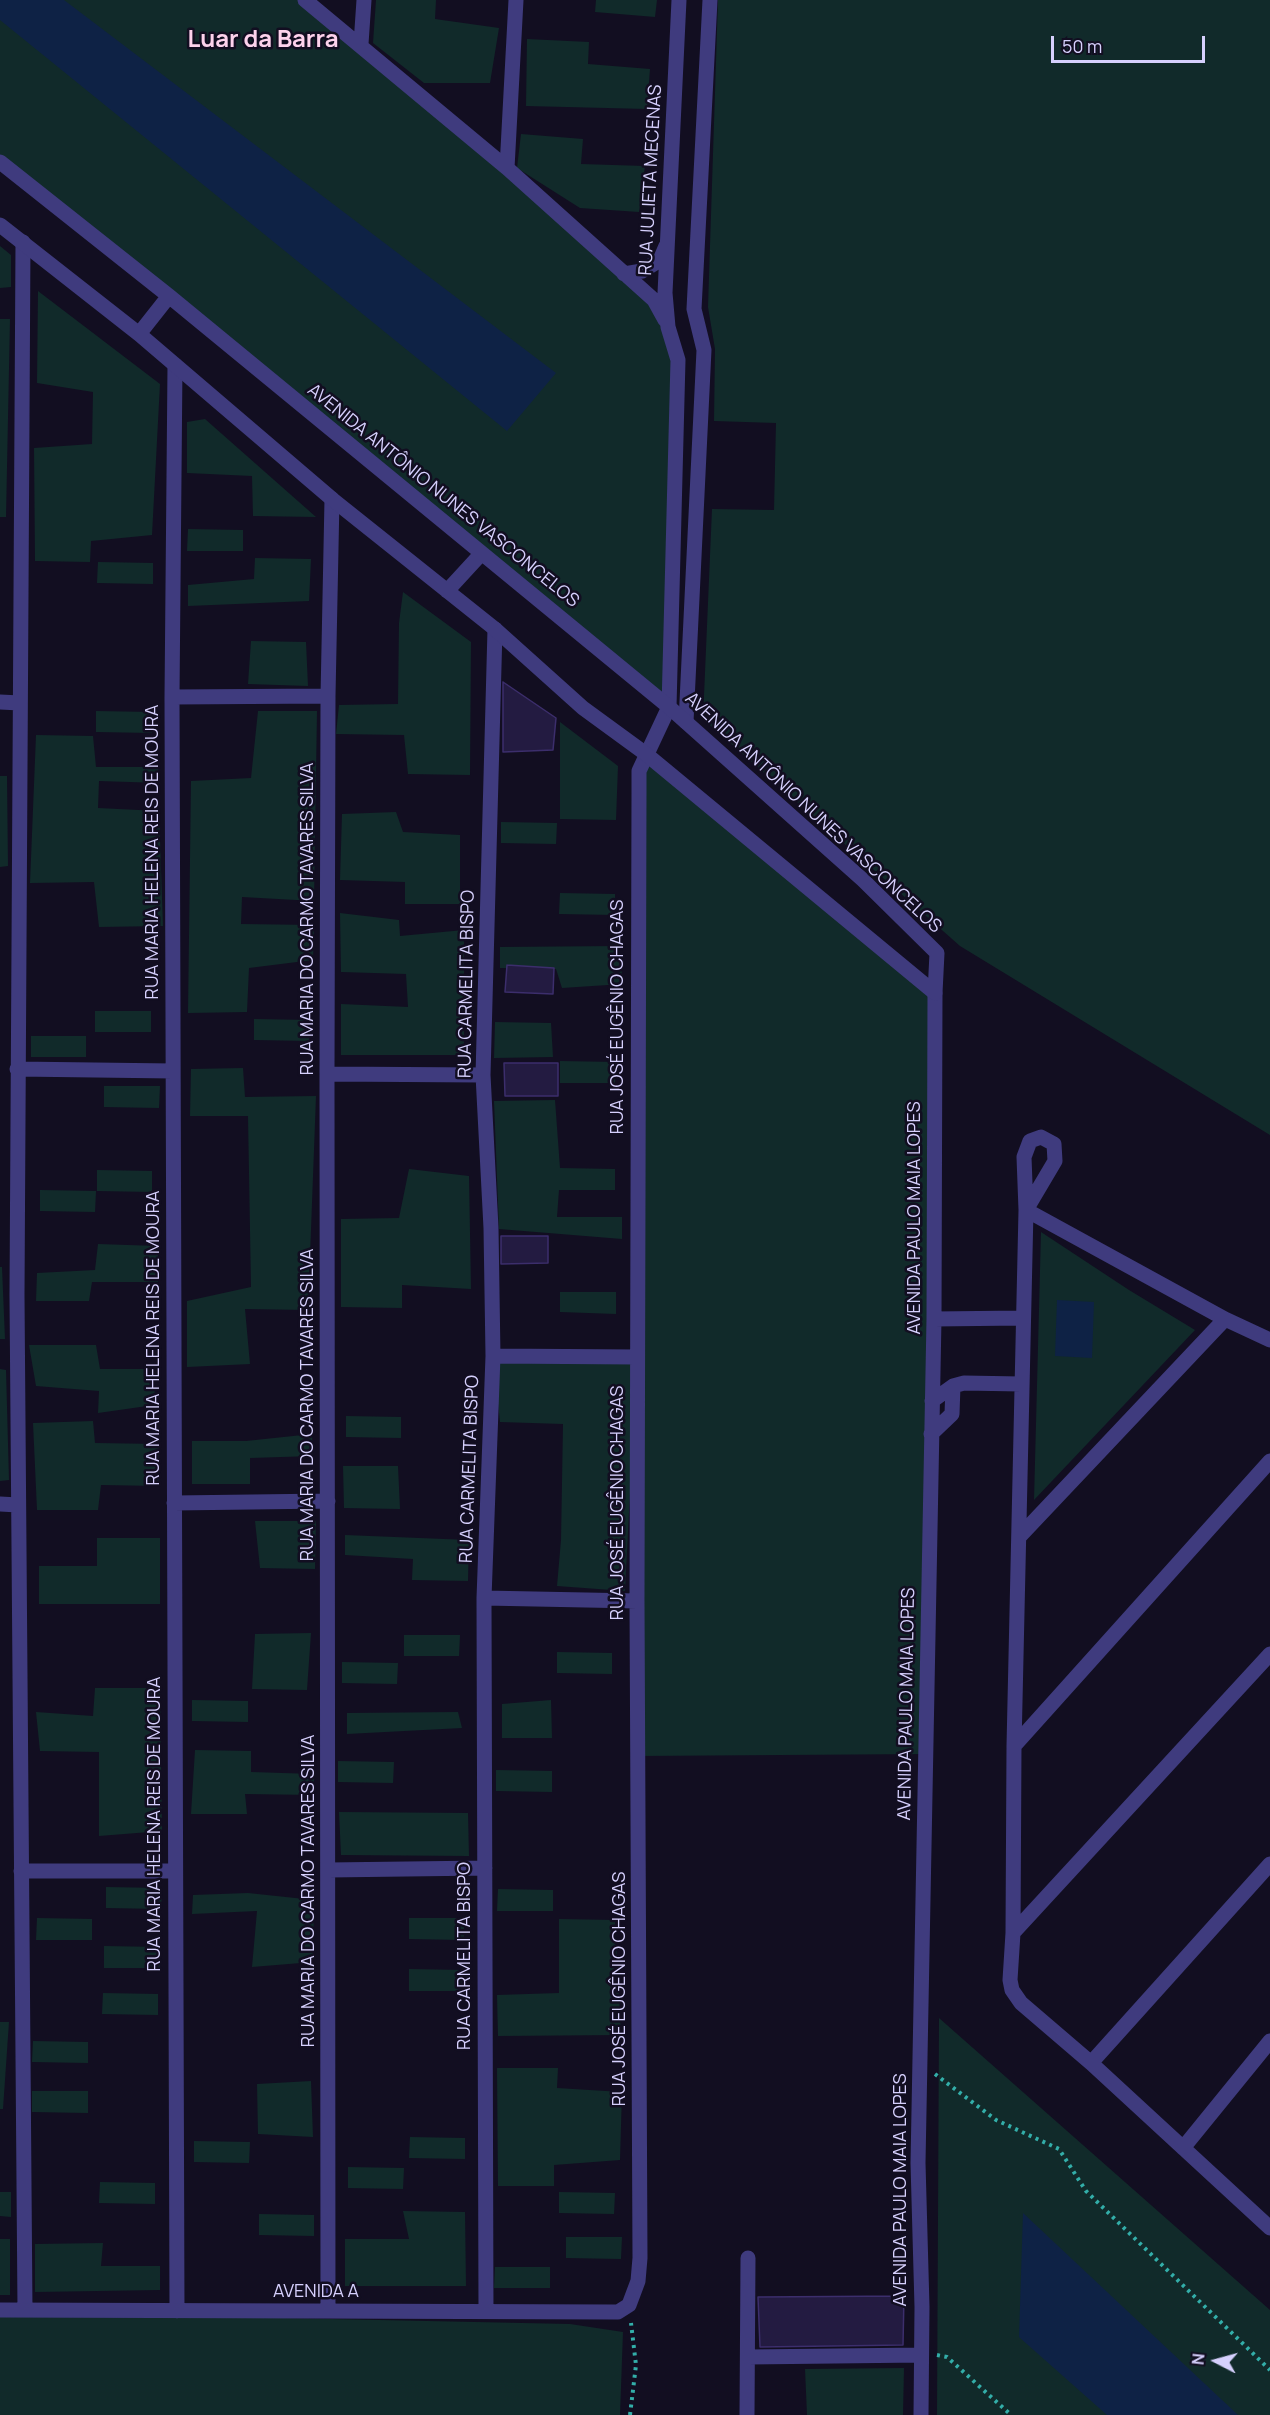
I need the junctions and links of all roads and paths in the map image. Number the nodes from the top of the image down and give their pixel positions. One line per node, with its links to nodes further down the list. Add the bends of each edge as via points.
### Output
1 (305, 0): 6 (street)
2 (364, 0): 6 (street)
3 (516, 0): 8 (street)
4 (679, 0): 10 (street, RUA JULIETA MECENAS)
5 (710, 0): 26 (street, via 694,309 704,350)
6 (361, 44): 8 (street)
7 (0, 162): 13 (street, AVENIDA ANTÔNIO NUNES VASCONCELOS)
8 (507, 168): 12 (street)
9 (0, 225): 11 (street)
10 (668, 241): 12 (street, via 660,260 642,271); 14 (street, RUA JULIETA MECENAS)
11 (23, 243): 15 (street); 24 (street)
12 (624, 274): 14 (street, via 654,300)
13 (169, 296): 15 (street); 18 (street, AVENIDA ANTÔNIO NUNES VASCONCELOS)
14 (668, 327): 25 (street, RUA JULIETA MECENAS, via 678,360)
15 (139, 334): 16 (street)
16 (176, 365): 17 (street); 22 (street, RUA MARIA HELENA REIS DE MOURA)
17 (332, 499): 19 (street); 21 (street, RUA MARIA DO CARMO TAVARES SILVA)
18 (481, 554): 19 (street); 25 (street, AVENIDA ANTÔNIO NUNES VASCONCELOS)
19 (447, 591): 20 (street)
20 (495, 629): 27 (street, via 583,708); 32 (street, RUA CARMELITA BISPO)
21 (328, 696): 22 (street); 31 (street, RUA MARIA DO CARMO TAVARES SILVA)
22 (172, 697): 30 (street, RUA MARIA HELENA REIS DE MOURA)
23 (0, 702): 24 (street)
24 (20, 702): 29 (street)
25 (669, 707): 26 (street, AVENIDA ANTÔNIO NUNES VASCONCELOS); 27 (street, RUA JOSÉ EUGÊNIO CHAGAS)
26 (686, 722): 28 (street, AVENIDA ANTÔNIO NUNES VASCONCELOS, via 863,880 937,953)
27 (646, 753): 28 (street); 38 (street, RUA JOSÉ EUGÊNIO CHAGAS, via 639,771)
28 (935, 993): 34 (street, AVENIDA PAULO MAIA LOPES)
29 (17, 1069): 30 (street); 47 (street)
30 (172, 1071): 45 (street, RUA MARIA HELENA REIS DE MOURA)
31 (327, 1074): 32 (street); 44 (street, RUA MARIA DO CARMO TAVARES SILVA)
32 (483, 1075): 37 (street, RUA CARMELITA BISPO)
33 (1022, 1318): 34 (street); 35 (street, via 1026,1210); 39 (street)
34 (934, 1319): 41 (street, AVENIDA PAULO MAIA LOPES)
35 (1225, 1319): 36 (street); 48 (street)
36 (1270, 1340)
37 (493, 1356): 38 (street); 49 (street, RUA CARMELITA BISPO)
38 (637, 1358): 50 (street, RUA JOSÉ EUGÊNIO CHAGAS)
39 (1021, 1384): 40 (street); 48 (street)
40 (953, 1386): 41 (street); 42 (street, via 952,1414)
41 (932, 1401): 42 (street, AVENIDA PAULO MAIA LOPES)
42 (931, 1434): 71 (street, AVENIDA PAULO MAIA LOPES, via 918,2163)
43 (1270, 1461): 52 (street)
44 (328, 1501): 45 (street); 55 (street, RUA MARIA DO CARMO TAVARES SILVA)
45 (174, 1503): 57 (street, RUA MARIA HELENA REIS DE MOURA)
46 (0, 1504): 47 (street)
47 (18, 1505): 56 (street)
48 (1019, 1537): 52 (street)
49 (484, 1598): 50 (street); 54 (street, RUA CARMELITA BISPO)
50 (637, 1601): 65 (street, RUA JOSÉ EUGÊNIO CHAGAS, via 640,2258 638,2281)
51 (1270, 1654): 58 (street)
52 (1014, 1746): 58 (street)
53 (1270, 1864): 60 (street)
54 (485, 1868): 55 (street); 69 (street, RUA CARMELITA BISPO)
55 (328, 1870): 70 (street, RUA MARIA DO CARMO TAVARES SILVA)
56 (21, 1871): 57 (street); 67 (street)
57 (175, 1871): 68 (street, RUA MARIA HELENA REIS DE MOURA)
58 (1013, 1934): 60 (street, via 1012,1990 1021,2003)
59 (1270, 2041): 62 (street)
60 (1091, 2063): 62 (street)
61 (935, 2073): 73 (path, via 996,2120 1059,2149 1086,2191)
62 (1183, 2148): 63 (street)
63 (1270, 2228)
64 (748, 2258): 72 (street)
65 (629, 2305): 69 (street, AVENIDA A, via 618,2312); 74 (path, via 636,2365)
66 (0, 2310): 67 (street, AVENIDA A)
67 (25, 2310): 68 (street, AVENIDA A)
68 (177, 2311): 70 (street, AVENIDA A)
69 (486, 2311): 70 (street, AVENIDA A)
70 (328, 2312)
71 (927, 2355): 72 (street); 76 (street, AVENIDA PAULO MAIA LOPES); 77 (path, via 947,2357)
72 (748, 2357): 75 (street)
73 (1270, 2370)
74 (630, 2415)
75 (747, 2415)
76 (921, 2415)
77 (1011, 2415)

